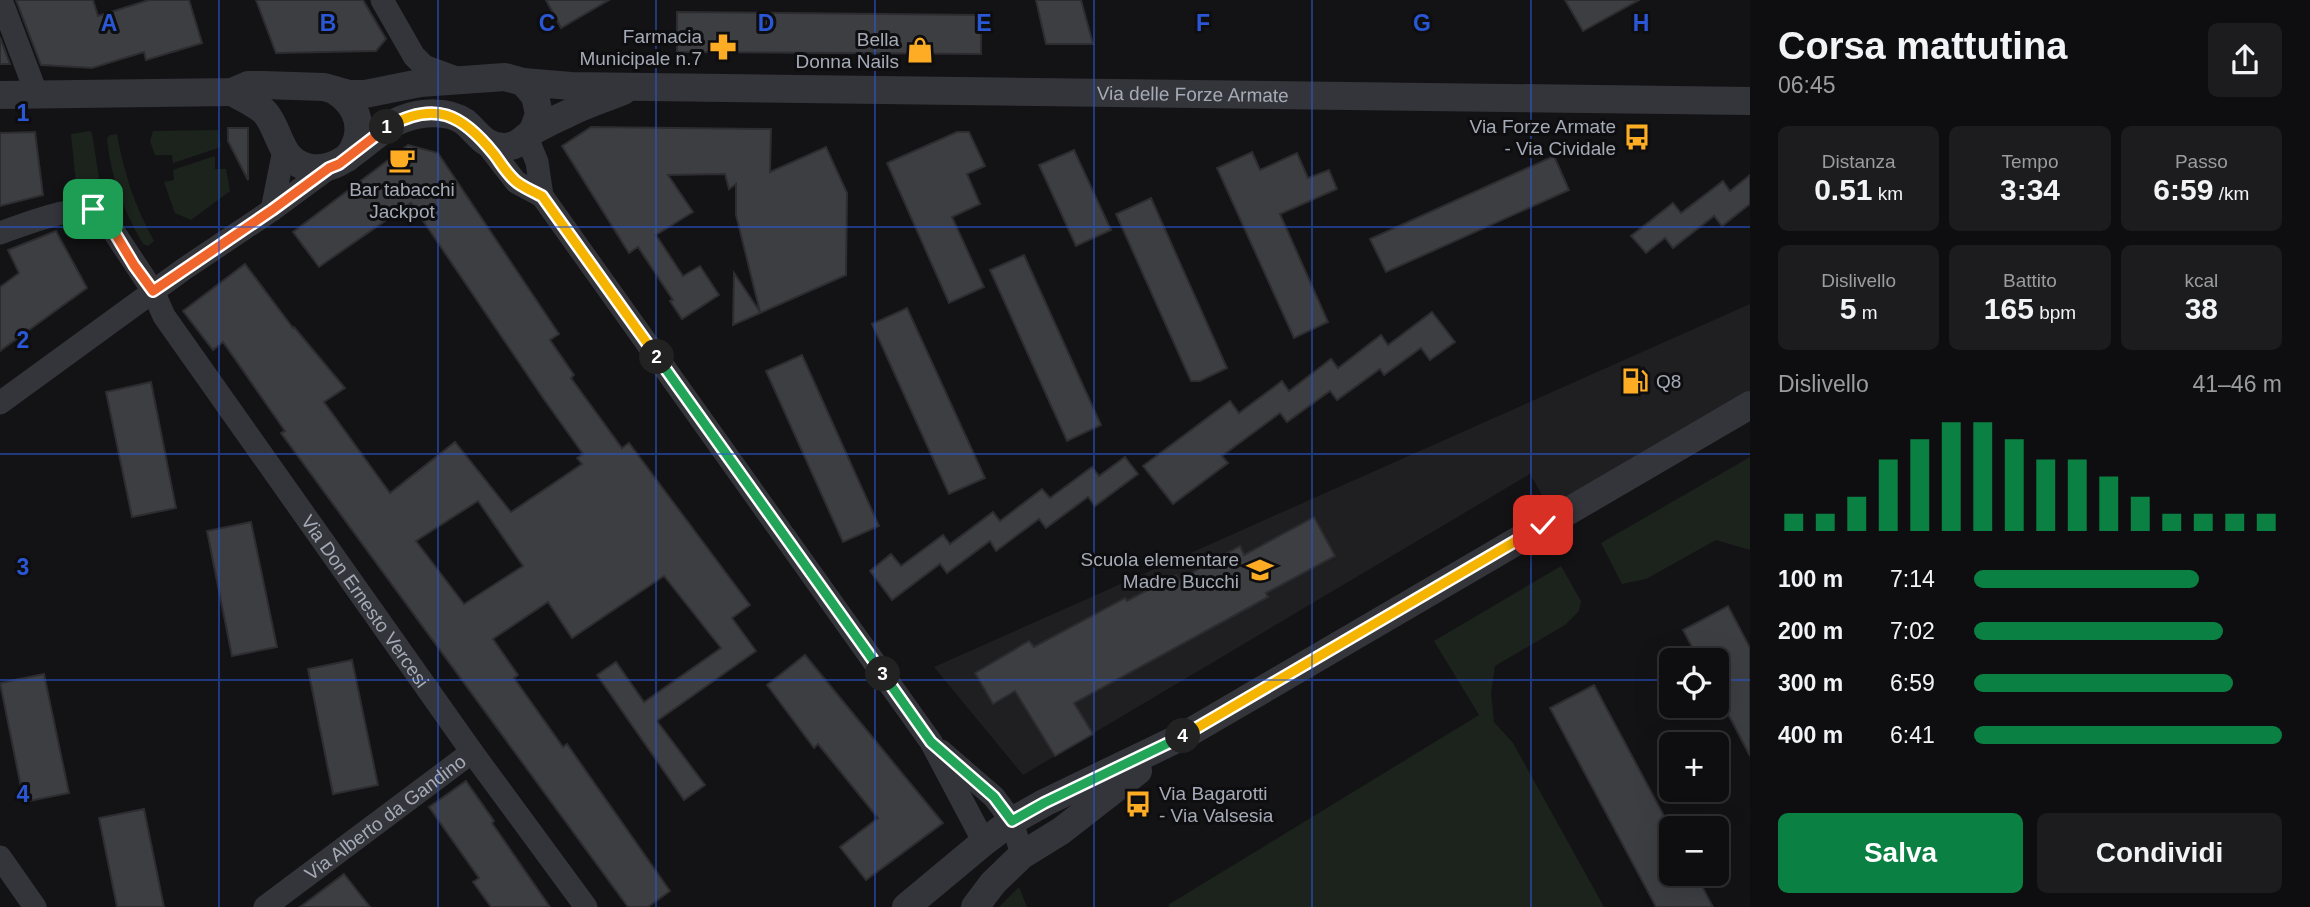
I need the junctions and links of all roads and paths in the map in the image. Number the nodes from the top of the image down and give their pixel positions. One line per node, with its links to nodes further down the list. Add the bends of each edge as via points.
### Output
1 (1, 0): 11 (street)
2 (382, 0): 3 (street)
3 (414, 56): 5 (street, via 424,66); 8 (street, via 409,69)
4 (509, 80): 5 (street, Via delle Forze Armate); 6 (street, Via delle Forze Armate); 13 (street, via 530,88 538,104); 14 (street, via 481,85 471,98 468,115)
5 (464, 81): 8 (street, Via delle Forze Armate)
6 (635, 87): 12 (street, Via delle Forze Armate); 13 (street, Via delle Forze Armate, via 578,109)
7 (324, 89): 8 (street, Via delle Forze Armate, via 360,95); 9 (street, Via delle Forze Armate, via 248,85); 15 (street, via 295,95 281,111); 16 (street, via 350,102 359,121 357,141)
8 (386, 90)
9 (232, 92): 11 (street, Via delle Forze Armate); 15 (street, via 267,114)
10 (0, 95): 11 (street, Via delle Forze Armate)
11 (37, 95)
12 (1750, 100)
13 (530, 135): 14 (street, Via delle Forze Armate, via 501,147); 17 (street)
14 (479, 137): 16 (street, Via delle Forze Armate, via 454,117 414,116 383,130); 17 (street, via 516,182)
15 (281, 145): 16 (street, via 299,164 319,169); 18 (street)
16 (338, 163): 18 (street, Via delle Forze Armate)
17 (542, 196): 24 (street)
18 (272, 210): 20 (street, Via delle Forze Armate)
19 (0, 233): 20 (street, Via Don Ernesto Vercesi, via 71,211 93,209 107,220)
20 (153, 291): 21 (street, Via delle Forze Armate); 25 (street, Via Don Ernesto Vercesi, via 164,316)
21 (0, 403)
22 (1750, 405): 23 (street)
23 (1185, 735): 26 (street); 28 (street, via 1061,831)
24 (931, 742): 26 (street, via 994,797); 27 (street)
25 (472, 751): 30 (street, Via Don Ernesto Vercesi); 32 (street, Via Alberto da Gandino)
26 (1012, 821): 27 (street); 28 (street)
27 (984, 842): 33 (street)
28 (1022, 855): 34 (street)
29 (0, 858): 31 (street)
30 (581, 905)
31 (35, 907)
32 (265, 907)
33 (906, 907)
34 (975, 907)

